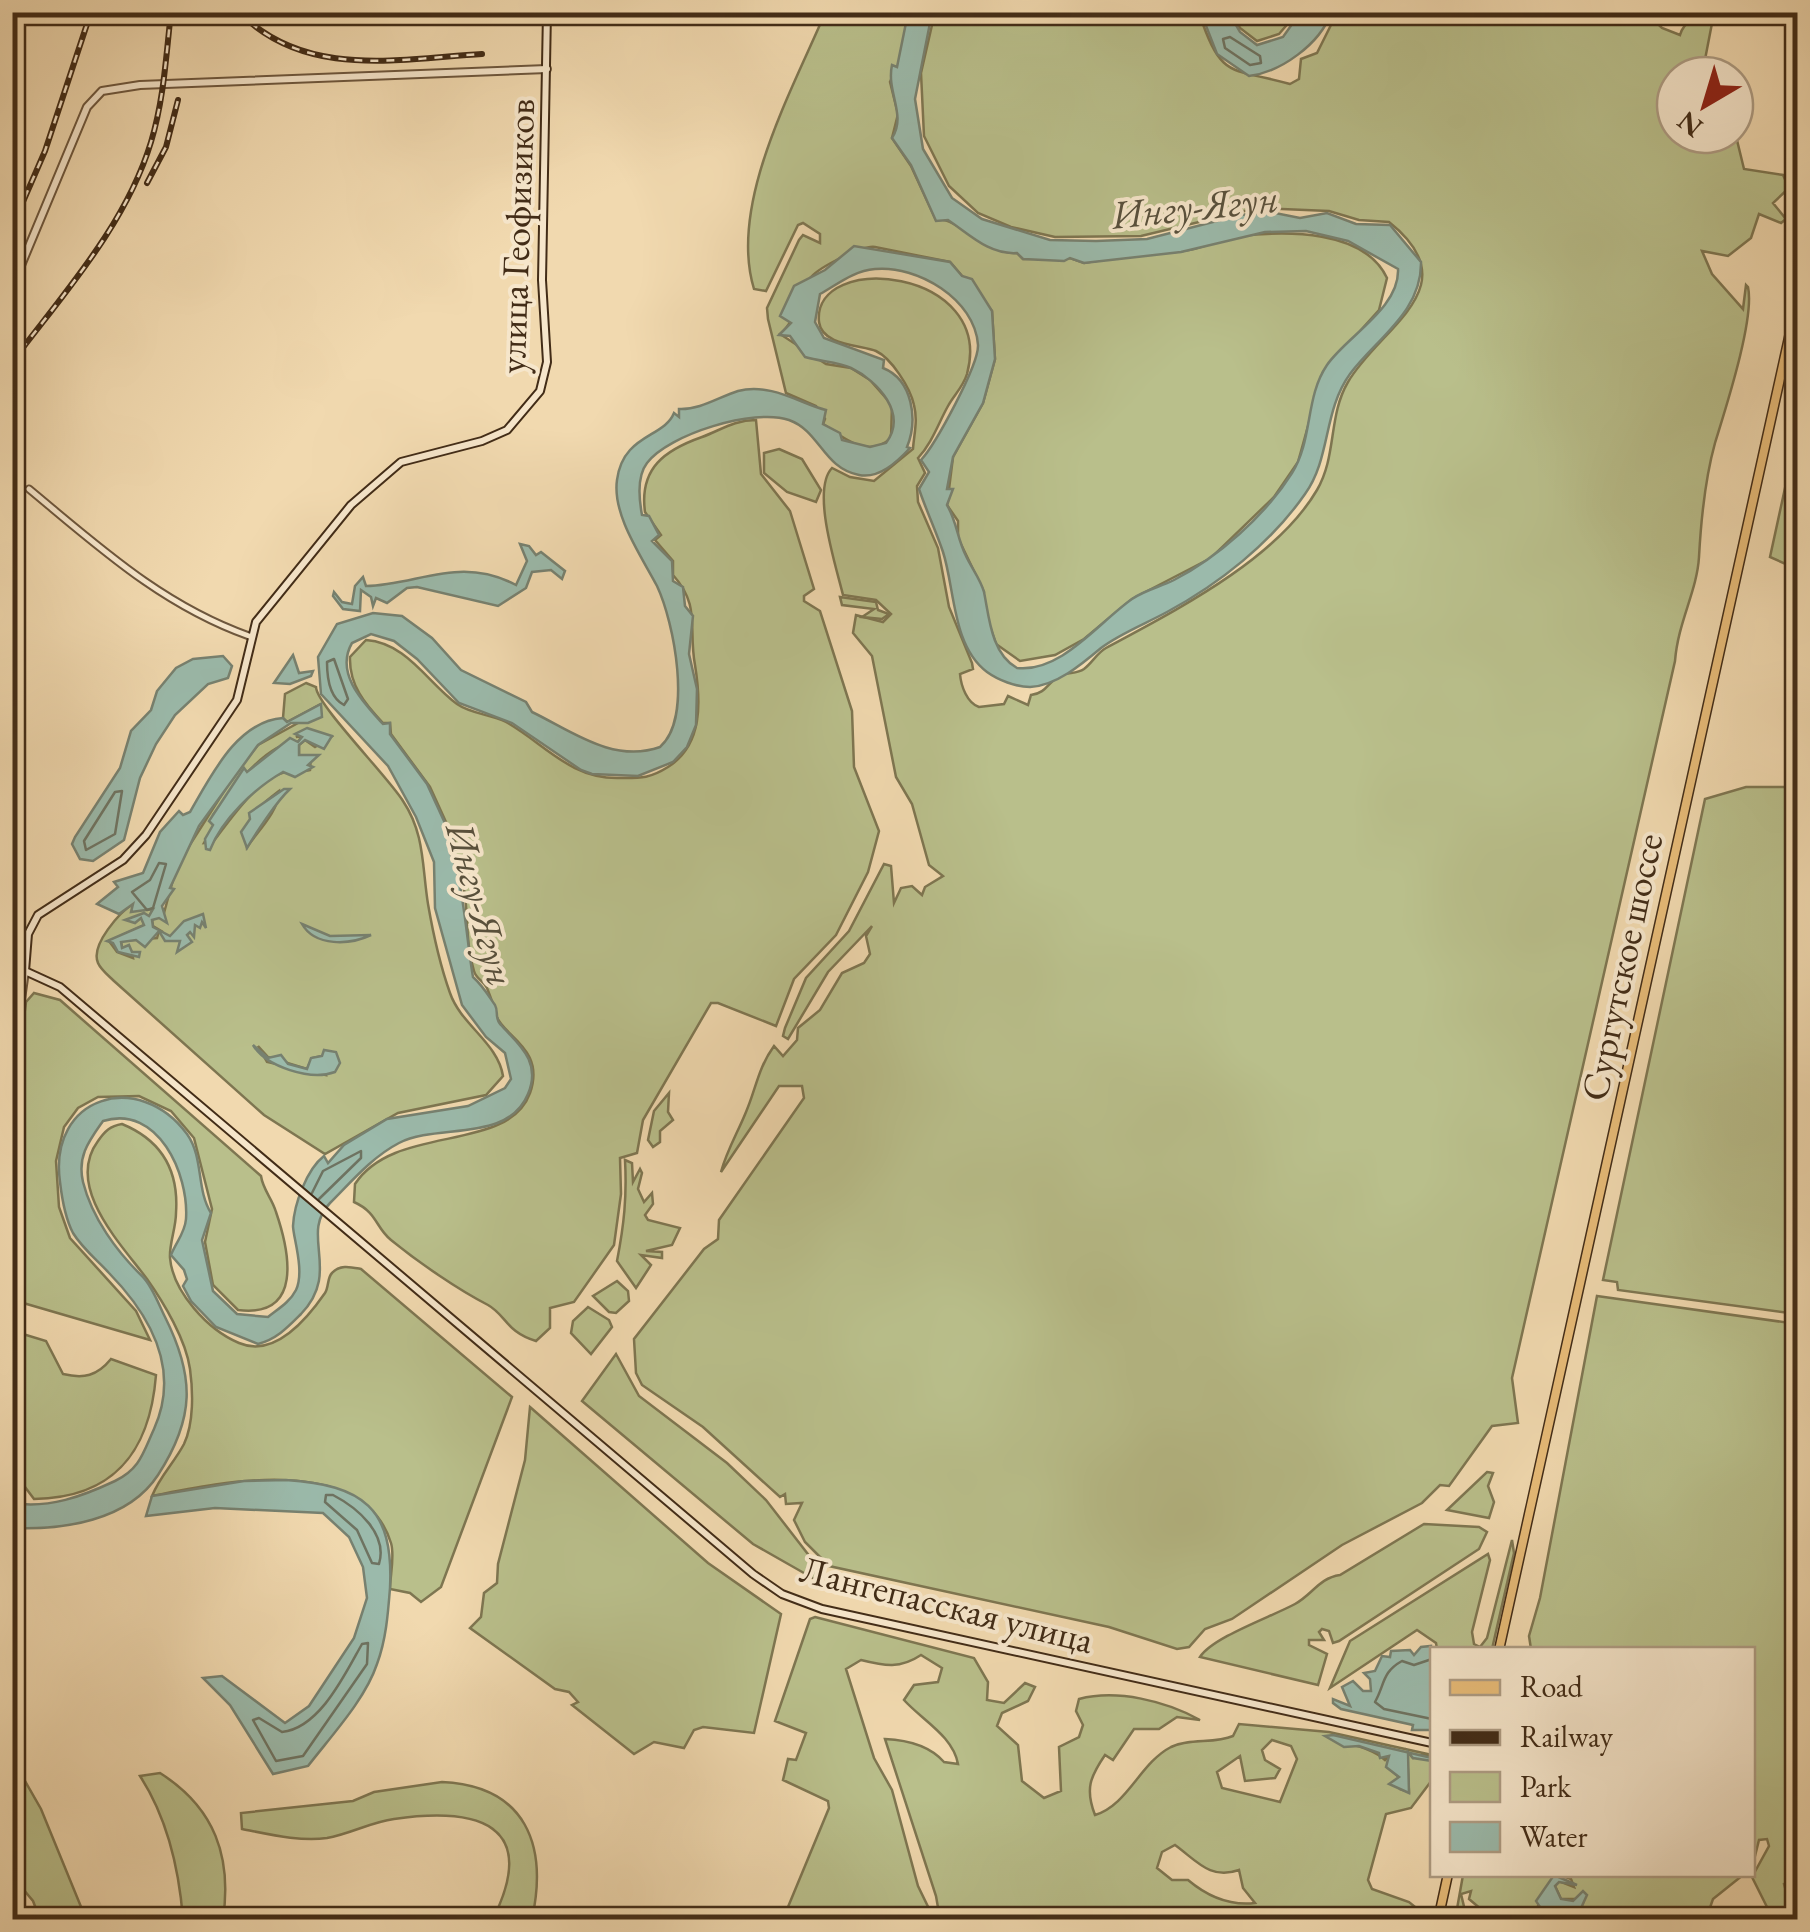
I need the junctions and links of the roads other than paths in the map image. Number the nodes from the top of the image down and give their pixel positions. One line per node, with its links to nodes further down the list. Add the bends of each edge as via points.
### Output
1 (547, 12): 2 (main road, улица Геофизиков)
2 (548, 69): 3 (main road, via 102,90 87,107); 6 (main road, улица Геофизиков, via 542,280 547,362 540,391 495,437 410,458 384,472 335,523)
3 (12, 287)
4 (1798, 297): 9 (main road, Сургутское шоссе)
5 (28, 490): 6 (street, via 148,586)
6 (249, 636): 7 (main road, улица Геофизиков, via 243,684 222,723 132,852 38,914 28,934)
7 (25, 971): 8 (main road, улица Геофизиков); 10 (main road, Лангепасская улица, via 60,987 753,1574 794,1599)
8 (12, 1064)
9 (1500, 1647)
10 (1430, 1743)
11 (1447, 1877): 12 (main road)
12 (1438, 1920)

